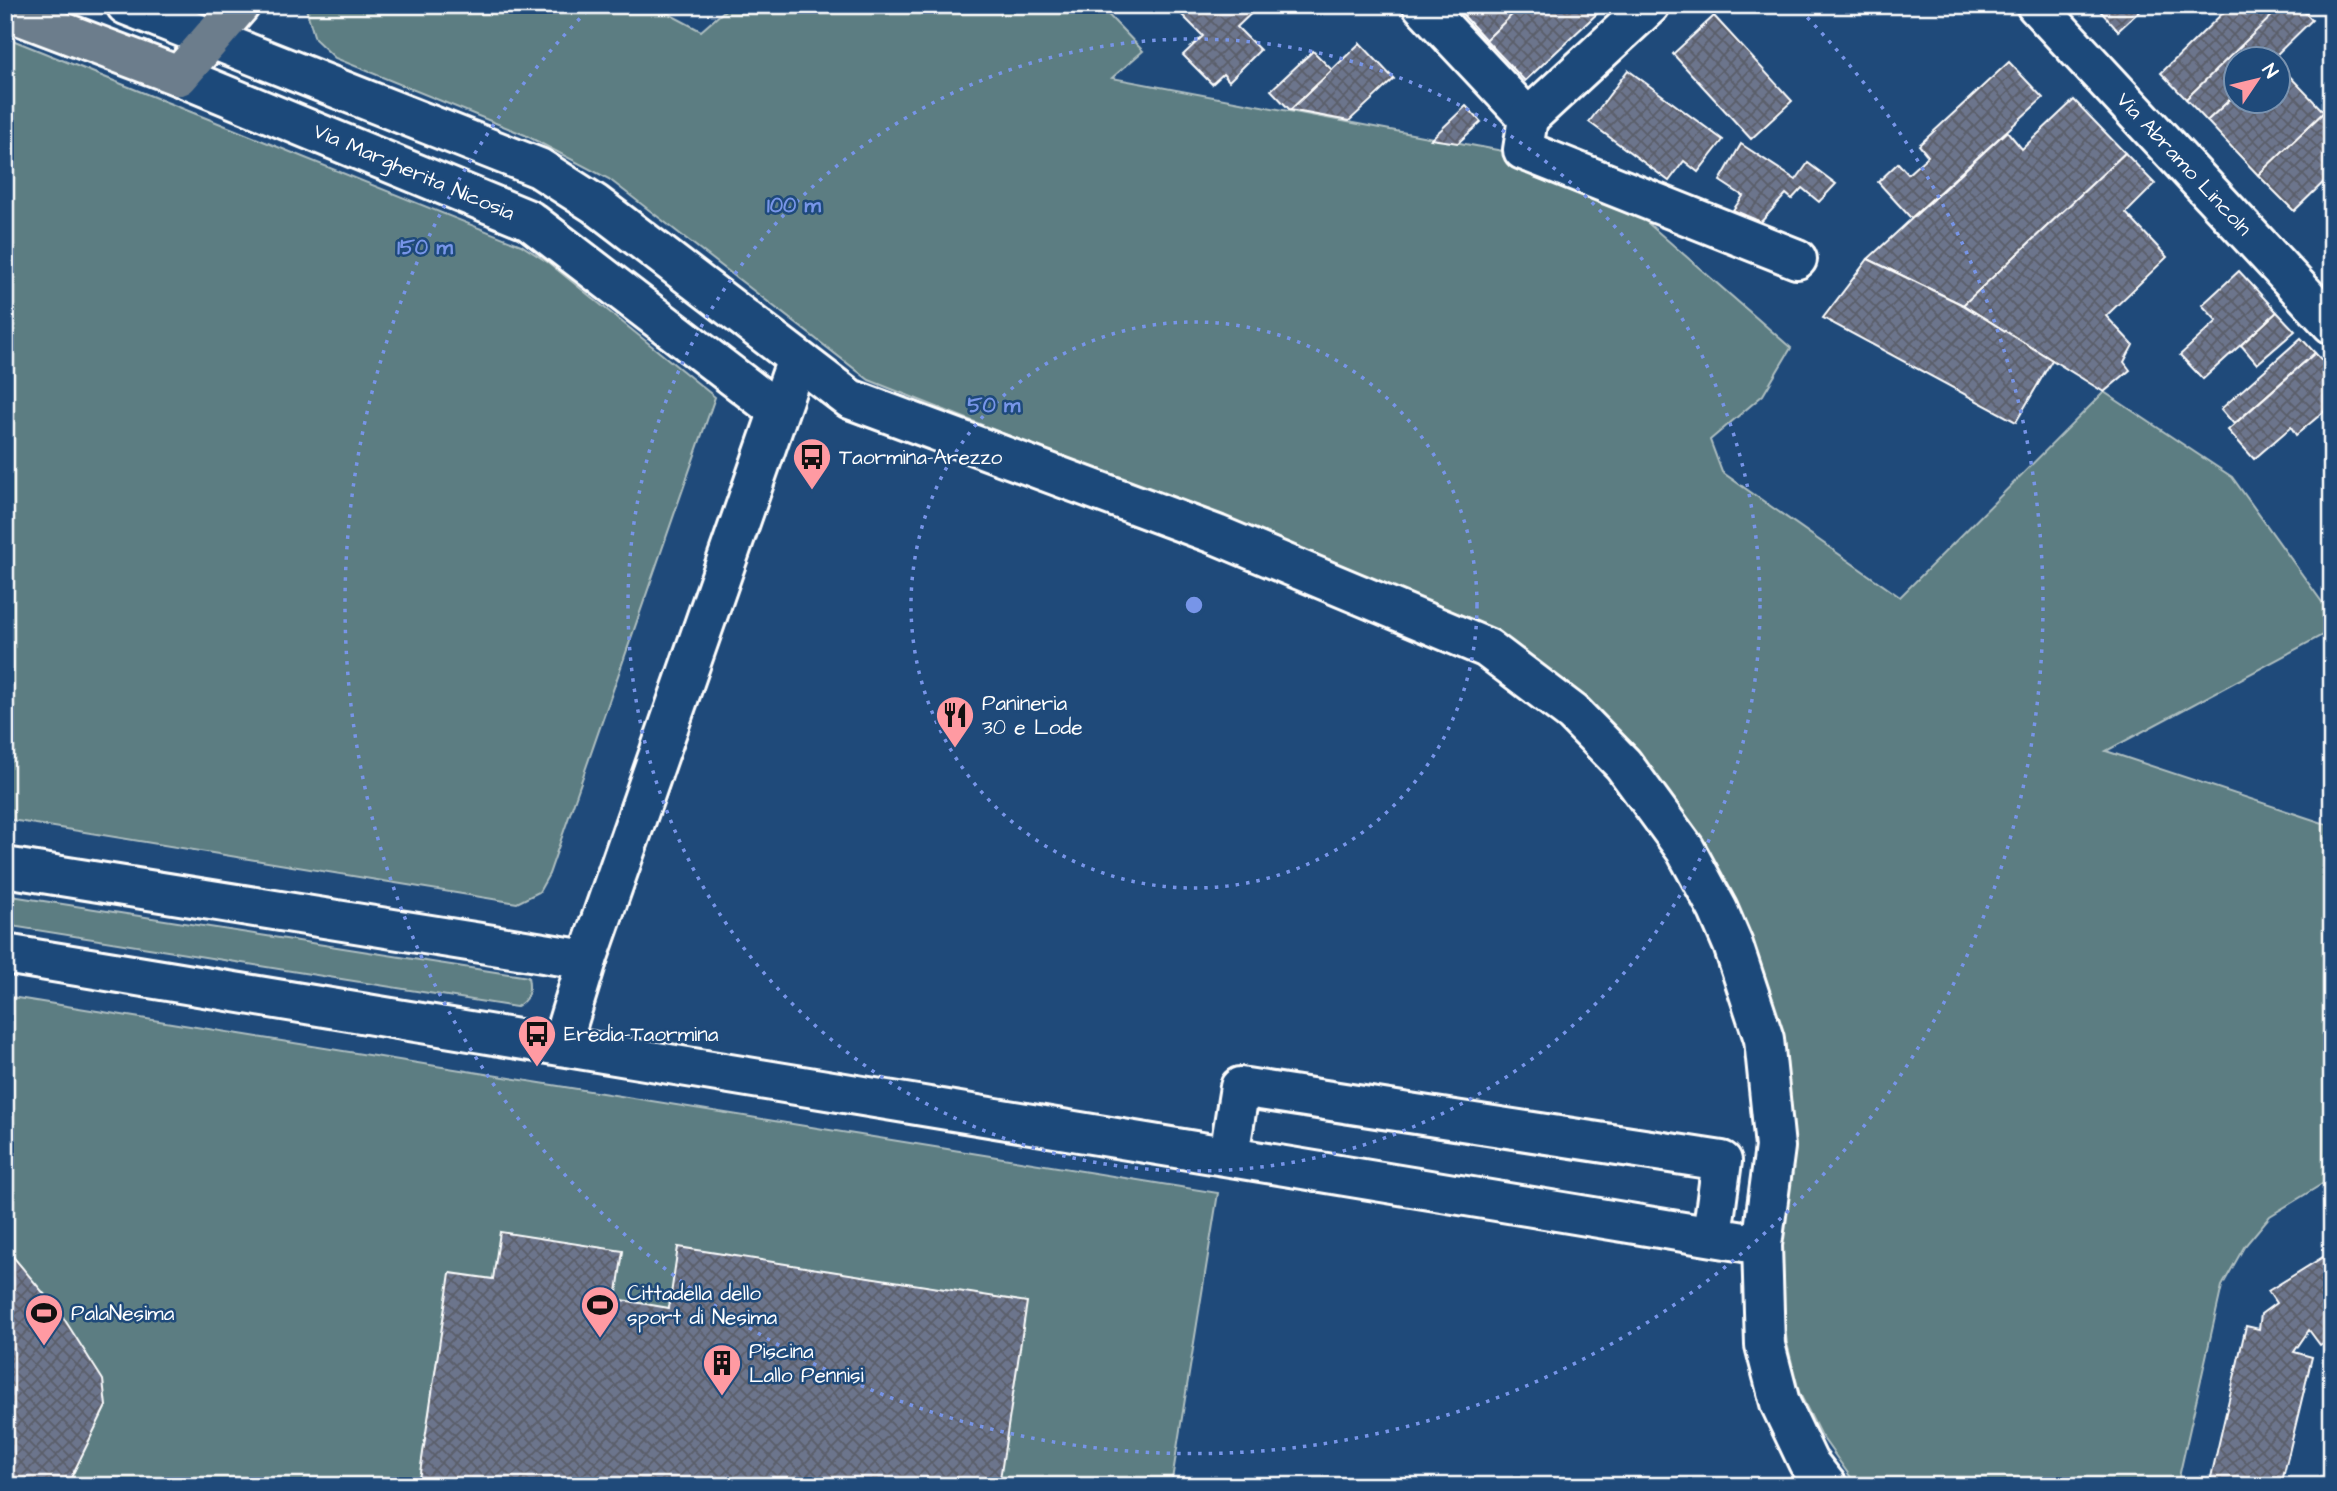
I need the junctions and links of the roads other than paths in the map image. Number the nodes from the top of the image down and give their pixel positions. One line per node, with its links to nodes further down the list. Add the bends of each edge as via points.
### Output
1 (126, 5): 7 (street)
2 (240, 5): 7 (main road)
3 (1422, 5): 9 (street)
4 (1650, 5): 9 (street)
5 (2036, 5): 11 (street, Via Abramo Lincoln)
6 (5, 10): 8 (main road, Via Margherita Nicosia)
7 (211, 39): 8 (main road); 12 (street, via 539,168 584,196)
8 (179, 76): 13 (street, Via Margherita Nicosia, via 529,220)
9 (1528, 118): 10 (street, via 1523,150)
10 (1797, 259)
11 (2332, 324)
12 (796, 359): 13 (street); 20 (street, via 850,399 1217,535 1486,648 1573,713 1623,764 1685,849 1733,945 1764,1039 1771,1089 1775,1147)
13 (778, 411): 16 (street)
14 (5, 867): 16 (street)
15 (5, 954): 17 (street)
16 (587, 960): 17 (street)
17 (561, 1045): 18 (street)
18 (1228, 1155): 19 (street); 19 (street, via 1240,1087 1722,1161)
19 (1712, 1235): 20 (street)
20 (1762, 1245): 21 (street, via 1765,1345 1780,1402 1808,1462)
21 (1827, 1486)

